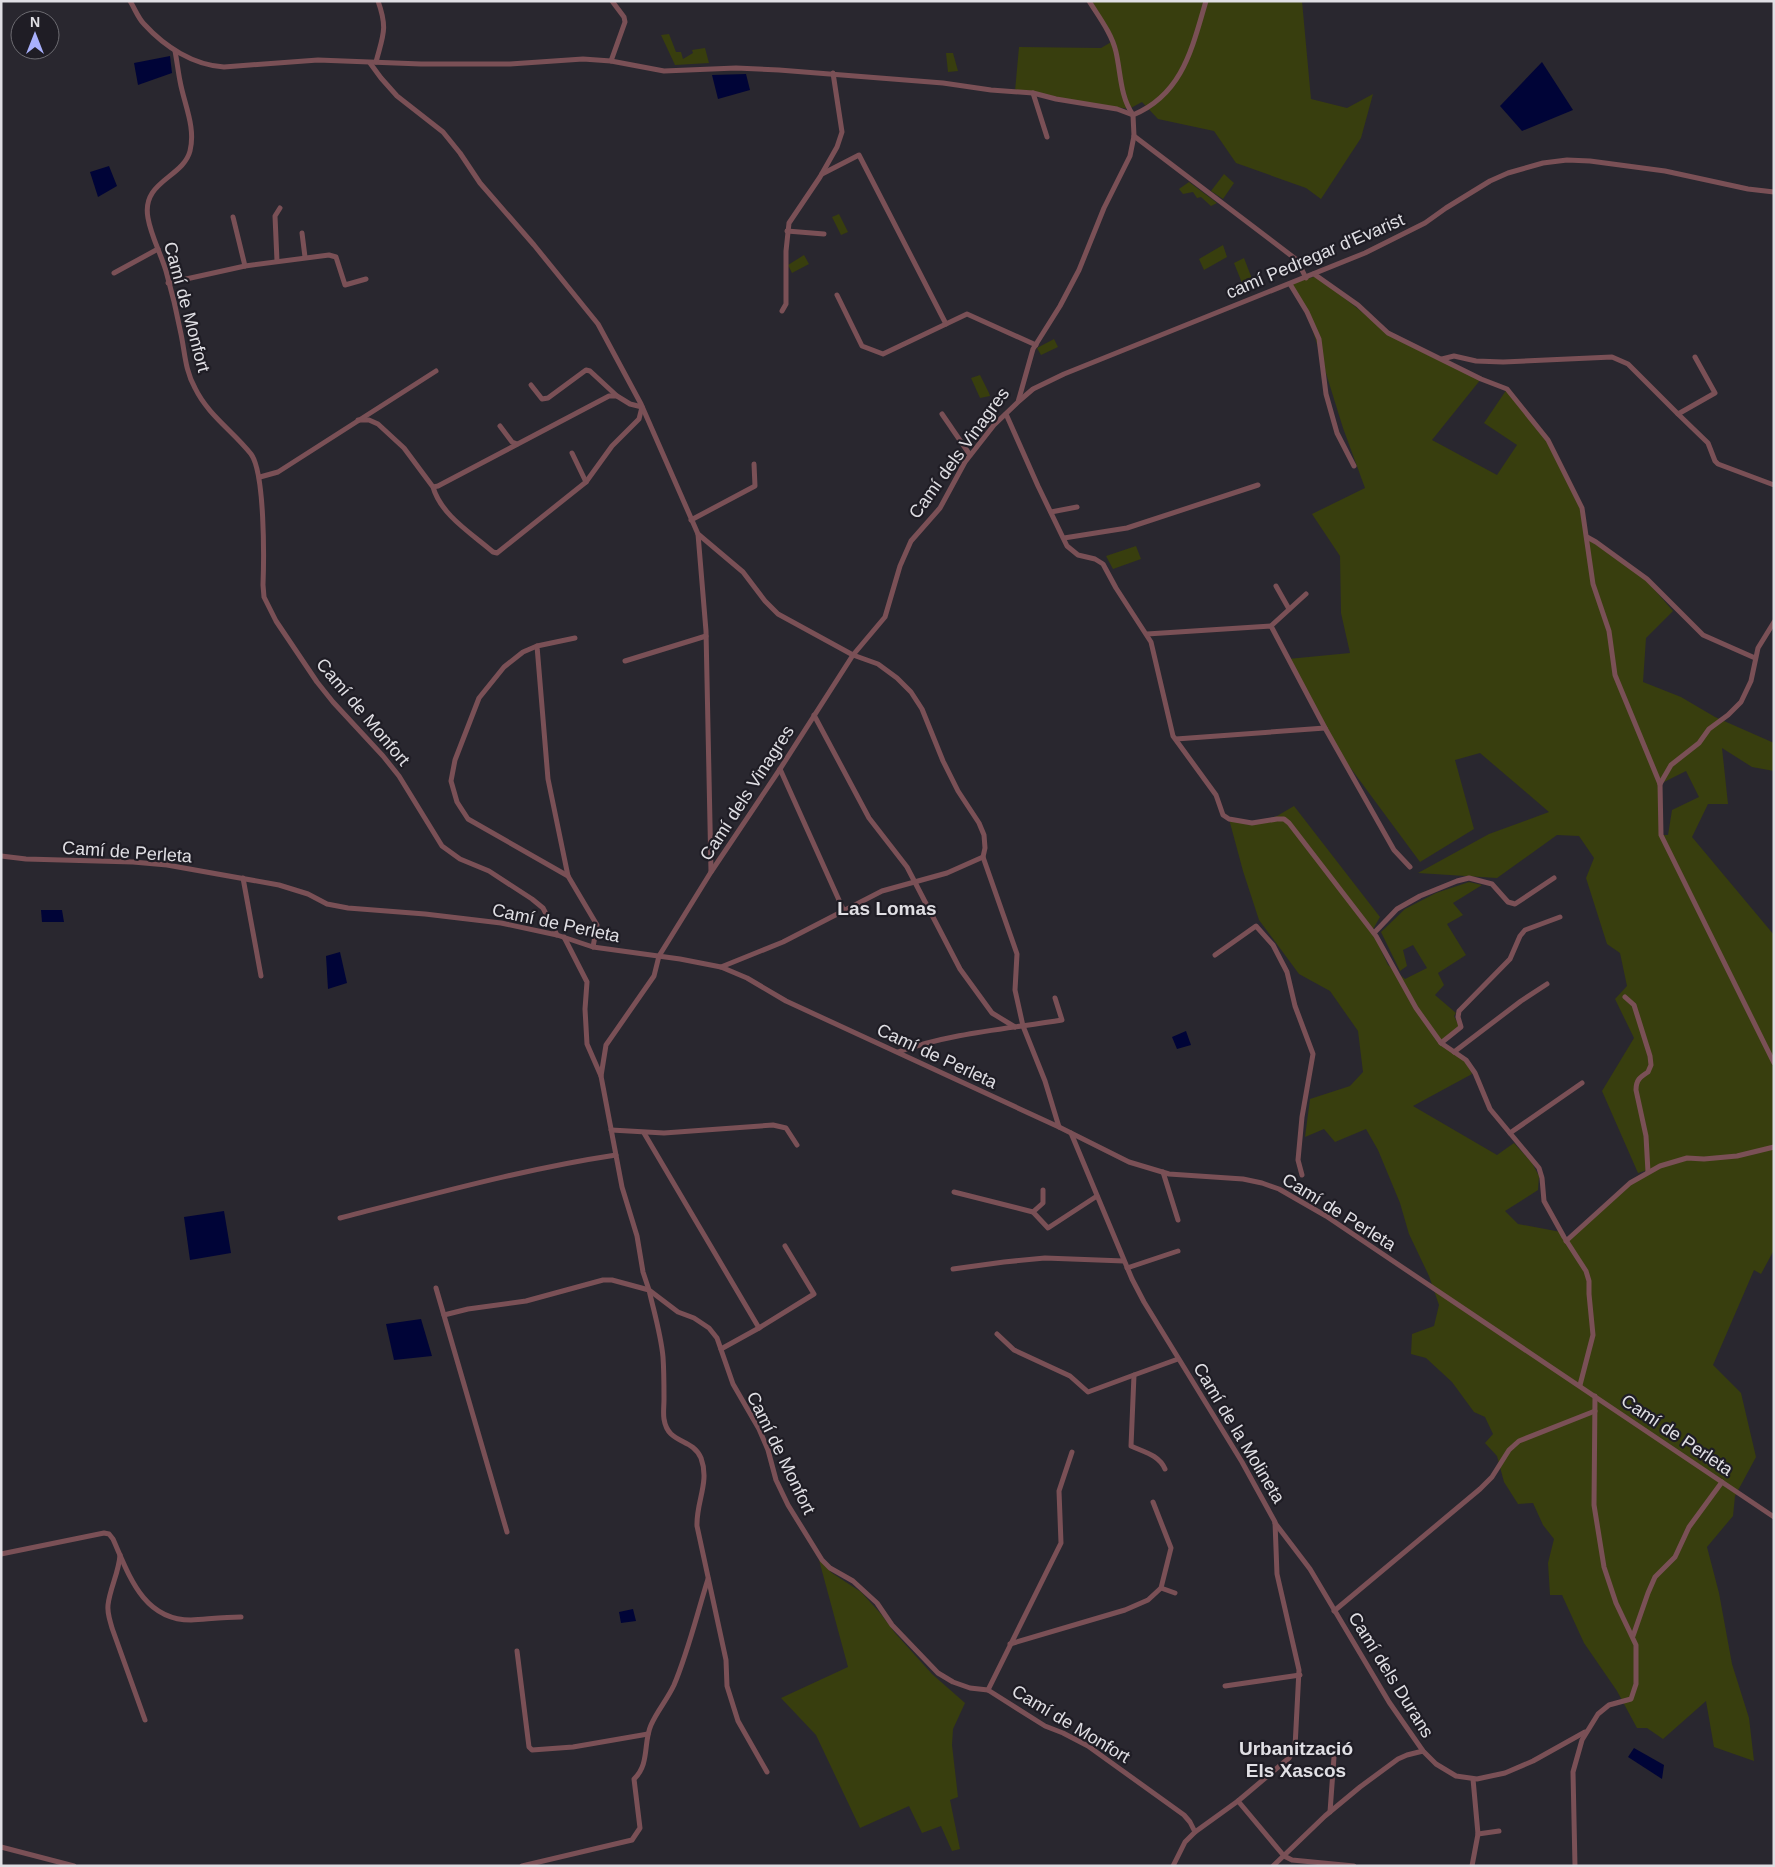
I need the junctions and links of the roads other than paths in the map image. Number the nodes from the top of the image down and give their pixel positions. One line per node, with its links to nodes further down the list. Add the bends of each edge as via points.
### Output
1 (130, 1): 6 (street, via 143,24)
2 (378, 1): 8 (street, via 384,29)
3 (612, 1): 7 (street, via 625,22)
4 (1089, 1): 11 (street, via 1113,41 1122,89)
5 (1206, 1): 11 (street, via 1185,65 1174,84 1162,98)
6 (175, 51): 8 (street, via 210,66 224,67 325,60); 21 (street, Camí de Monfort, via 192,142 182,164 149,197 146,207 148,219)
7 (611, 61): 8 (street, via 583,58 510,64); 9 (street, via 664,71 736,68)
8 (373, 62): 41 (street, via 381,78 397,96 444,132 480,183 588,312)
9 (833, 73): 10 (street); 14 (street, via 842,132)
10 (1033, 93): 11 (street); 13 (street)
11 (1133, 115): 12 (street, Camí dels Vinagres)
12 (1134, 136): 28 (street, via 1297,260); 34 (street, Camí dels Vinagres, via 1130,156 1078,270)
13 (1047, 137)
14 (822, 174): 18 (street); 33 (street, via 859,155)
15 (1774, 192): 26 (street, camí Pedregar d'Evarist, via 1748,190 1665,171 1590,161 1543,163 1490,181 1412,230)
16 (280, 208): 23 (street, via 274,216)
17 (234, 217): 24 (street)
18 (787, 231): 20 (street); 32 (street, via 786,304)
19 (302, 233): 22 (street)
20 (824, 234)
21 (158, 249): 25 (street); 29 (street, Camí de Monfort)
22 (305, 257): 23 (street); 27 (street, via 336,257 345,284)
23 (277, 261): 24 (street)
24 (245, 266): 29 (street)
25 (114, 273)
26 (1314, 274): 28 (street, camí Pedregar d'Evarist); 36 (street, via 1358,305 1388,332)
27 (366, 278)
28 (1306, 278): 30 (street, camí Pedregar d'Evarist)
29 (168, 283): 52 (street, Camí de Monfort, via 187,372 195,389 252,456)
30 (1290, 284): 40 (street, camí Pedregar d'Evarist, via 1064,374 1034,389); 51 (street, via 1319,339 1326,394 1337,433)
31 (837, 295): 33 (street, via 862,346 883,354)
32 (782, 311)
33 (946, 324): 34 (street, via 966,314)
34 (1036, 345): 40 (street, Camí dels Vinagres)
35 (1696, 357): 44 (street, via 1715,393)
36 (1442, 360): 44 (street, via 1454,356 1503,362 1612,357 1628,364); 61 (street, via 1507,389 1548,440 1582,508)
37 (436, 371): 45 (street)
38 (531, 385): 39 (street, via 542,399 548,398 586,370)
39 (617, 396): 41 (street); 47 (street, via 609,396)
40 (1018, 402): 43 (street, Camí dels Vinagres)
41 (642, 407): 53 (street, via 639,419 612,446); 59 (street)
42 (942, 414): 49 (street)
43 (1006, 414): 49 (street, Camí dels Vinagres); 58 (street)
44 (1678, 414): 55 (street, via 1708,443 1718,464)
45 (358, 420): 52 (street, via 278,472); 56 (street, via 378,424 404,448)
46 (500, 426): 47 (street)
47 (517, 444): 56 (street)
48 (572, 453): 53 (street)
49 (970, 455): 72 (street, Camí dels Vinagres, via 940,508 911,541 885,617)
50 (754, 464): 59 (street, via 755,486)
51 (1354, 466)
52 (260, 477): 91 (street, Camí de Monfort, via 264,597 290,642 333,702 399,776 442,846 460,859 490,871 532,899 543,908)
53 (586, 482): 56 (street, via 497,553 443,508)
54 (1258, 485): 62 (street, via 1127,528)
55 (1774, 485)
56 (433, 486)
57 (1077, 507): 58 (street)
58 (1051, 512): 62 (street)
59 (691, 520): 60 (street)
60 (698, 534): 69 (street); 72 (street, via 744,572 778,614)
61 (1587, 537): 73 (street, via 1647,579 1703,635); 79 (street, via 1593,584 1609,631 1615,676)
62 (1064, 538): 68 (street, via 1073,552 1103,564)
63 (1276, 586): 65 (street)
64 (1306, 594): 65 (street)
65 (1289, 609): 67 (street)
66 (1774, 622): 73 (street)
67 (1271, 626): 68 (street); 76 (street)
68 (1147, 634): 77 (street, via 1156,654)
69 (706, 636): 74 (street); 83 (street)
70 (574, 638): 71 (street)
71 (537, 646): 84 (street, via 548,780); 84 (street, via 522,652 504,667 479,698 455,760 451,782 457,802 468,819)
72 (853, 655): 75 (street, Camí dels Vinagres); 81 (street, via 878,664 911,692 958,791 979,823 984,835)
73 (1755, 658): 79 (street, via 1751,680 1741,702 1671,765)
74 (625, 661)
75 (814, 715): 78 (street, Camí dels Vinagres); 87 (street, via 869,818)
76 (1325, 728): 77 (street); 82 (street, via 1394,850)
77 (1176, 739): 90 (street, via 1216,795 1223,815 1252,823 1284,819)
78 (780, 769): 83 (street, Camí dels Vinagres); 88 (street)
79 (1660, 784): 106 (street, via 1661,835)
80 (1, 856): 85 (street, Camí de Perleta, via 151,863)
81 (983, 857): 87 (street, via 947,874); 101 (street, via 1017,954 1015,990)
82 (1410, 867)
83 (711, 872): 95 (street, Camí dels Vinagres)
84 (568, 876): 93 (street, via 597,926)
85 (243, 878): 91 (street, Camí de Perleta, via 280,885 327,904 348,908 501,923); 97 (street)
86 (1554, 878): 90 (street, via 1515,904 1508,902 1492,884 1469,878 1457,880 1397,909)
87 (915, 882): 88 (street, via 882,890); 102 (street, via 960,969 992,1013)
88 (843, 909): 96 (street, via 783,942)
89 (1560, 917): 103 (street, via 1525,930 1510,959 1459,1011 1461,1027)
90 (1374, 933): 103 (street, via 1416,1008)
91 (557, 935): 92 (street, Camí de Perleta)
92 (563, 937): 93 (street, Camí de Perleta); 107 (street, via 587,982 586,1044)
93 (593, 947): 95 (street, Camí de Perleta)
94 (1215, 955): 119 (street, via 1256,926 1273,945 1287,972 1295,1006 1313,1054 1298,1160)
95 (659, 956): 96 (street, Camí de Perleta); 107 (street, Camí dels Vinagres, via 654,976 606,1045)
96 (721, 967): 104 (street, Camí de Perleta, via 786,1001)
97 (261, 976)
98 (1547, 984): 105 (street)
99 (1625, 997): 118 (street, via 1634,1005 1650,1056 1648,1072 1636,1082 1646,1136)
100 (1055, 998): 101 (street, via 1062,1020)
101 (1023, 1026): 102 (street); 109 (street)
102 (1015, 1027): 104 (street, via 962,1034)
103 (1442, 1042): 105 (street)
104 (898, 1052): 109 (street, Camí de Perleta)
105 (1454, 1052): 113 (street, via 1466,1060 1475,1073 1490,1108)
106 (1774, 1063)
107 (601, 1076): 110 (street)
108 (1582, 1083): 113 (street)
109 (1060, 1128): 112 (street, Camí de Perleta)
110 (611, 1130): 111 (street); 116 (street)
111 (644, 1133): 114 (street, via 773,1125 786,1128); 135 (street)
112 (1070, 1133): 117 (street, Camí de Perleta, via 1129,1162); 122 (street, Camí de la Molineta)
113 (1510, 1133): 126 (street, via 1539,1168 1544,1201)
114 (797, 1144)
115 (1774, 1147): 118 (street, via 1737,1156 1687,1158)
116 (616, 1155): 124 (street, via 579,1160); 133 (street)
117 (1163, 1172): 125 (street); 140 (street, Camí de Perleta, via 1243,1179 1278,1188 1326,1216)
118 (1648, 1172): 126 (street, via 1630,1183)
119 (1302, 1175)
120 (1043, 1190): 123 (street, via 1043,1203)
121 (954, 1192): 123 (street)
122 (1097, 1196): 123 (street, via 1048,1228); 129 (street, Camí de la Molineta)
123 (1033, 1212)
124 (340, 1218)
125 (1178, 1220)
126 (1566, 1241): 140 (street, via 1589,1281 1593,1335)
127 (786, 1246): 135 (street, via 814,1294)
128 (1178, 1251): 130 (street)
129 (1124, 1261): 130 (street, Camí de la Molineta); 131 (street, via 1045,1258)
130 (1127, 1268): 138 (street, Camí de la Molineta)
131 (953, 1269)
132 (436, 1288): 134 (street)
133 (649, 1290): 134 (street, via 603,1280 526,1301); 137 (street, Camí de Monfort, via 678,1312 709,1328); 152 (street, via 663,1355 663,1418 668,1432 676,1440 694,1448 704,1469 697,1526)
134 (444, 1314): 149 (street)
135 (759, 1328): 137 (street)
136 (997, 1334): 139 (street, via 1014,1350 1070,1376 1088,1392)
137 (721, 1349): 162 (street, Camí de Monfort, via 733,1384 768,1450 776,1480 822,1560 853,1581 877,1603 892,1625 938,1673 970,1688)
138 (1178, 1359): 139 (street); 148 (street, Camí de la Molineta)
139 (1134, 1375): 144 (street, via 1131,1446 1152,1455 1162,1462)
140 (1580, 1385): 141 (street, Camí de Perleta)
141 (1595, 1396): 142 (street); 145 (street, Camí de Perleta)
142 (1595, 1410): 155 (street, via 1520,1441 1509,1450 1480,1489); 157 (street, via 1593,1486 1600,1547 1616,1603)
143 (1072, 1452): 158 (street, via 1059,1491 1061,1543)
144 (1165, 1469)
145 (1722, 1482): 147 (street, Camí de Perleta); 157 (street, via 1689,1527 1675,1557 1655,1577)
146 (1153, 1502): 153 (street, via 1171,1548)
147 (1774, 1517)
148 (1275, 1522): 155 (street, Camí dels Durans, via 1310,1569); 160 (street, Camí de la Molineta, via 1277,1574)
149 (507, 1532)
150 (1, 1554): 151 (street, via 104,1533 113,1539)
151 (120, 1554): 156 (street, via 140,1594 151,1607 163,1614 190,1620); 163 (street, via 108,1612)
152 (708, 1579): 165 (street, via 680,1670); 168 (street, via 726,1660 727,1686 738,1721)
153 (1161, 1588): 154 (street); 158 (street, via 1148,1600 1125,1610)
154 (1175, 1593)
155 (1334, 1611): 166 (street, Camí dels Durans, via 1389,1702)
156 (241, 1617)
157 (1633, 1636): 164 (street, via 1636,1645 1634,1694 1630,1699 1609,1705 1598,1714)
158 (1010, 1644): 162 (street)
159 (518, 1651): 165 (street, via 529,1747 532,1750 573,1747)
160 (1300, 1675): 161 (street); 170 (street, Camí de la Molineta, via 1293,1753)
161 (1224, 1686)
162 (988, 1690): 173 (street, Camí de Monfort, via 1045,1726 1112,1762 1184,1815)
163 (145, 1720)
164 (1587, 1731): 169 (street, Camí dels Durans, via 1533,1761 1504,1773); 184 (street, via 1573,1772)
165 (648, 1734): 179 (street, via 644,1766 634,1779 640,1828 632,1840)
166 (1423, 1750): 169 (street, Camí dels Durans, via 1436,1764 1456,1776); 171 (street, via 1387,1766)
167 (1334, 1757): 171 (street)
168 (767, 1772)
169 (1473, 1779): 174 (street)
170 (1238, 1801): 173 (street, Camí de la Molineta); 176 (street)
171 (1330, 1812): 176 (street)
172 (1498, 1831): 174 (street)
173 (1195, 1832): 180 (street, Camí de la Molineta)
174 (1478, 1834): 183 (street)
175 (1, 1846): 178 (street)
176 (1284, 1856): 177 (street); 181 (street)
177 (1291, 1863): 182 (street)
178 (74, 1866)
179 (522, 1866)
180 (1173, 1866)
181 (1273, 1866)
182 (1354, 1866)
183 (1472, 1866)
184 (1575, 1866)

